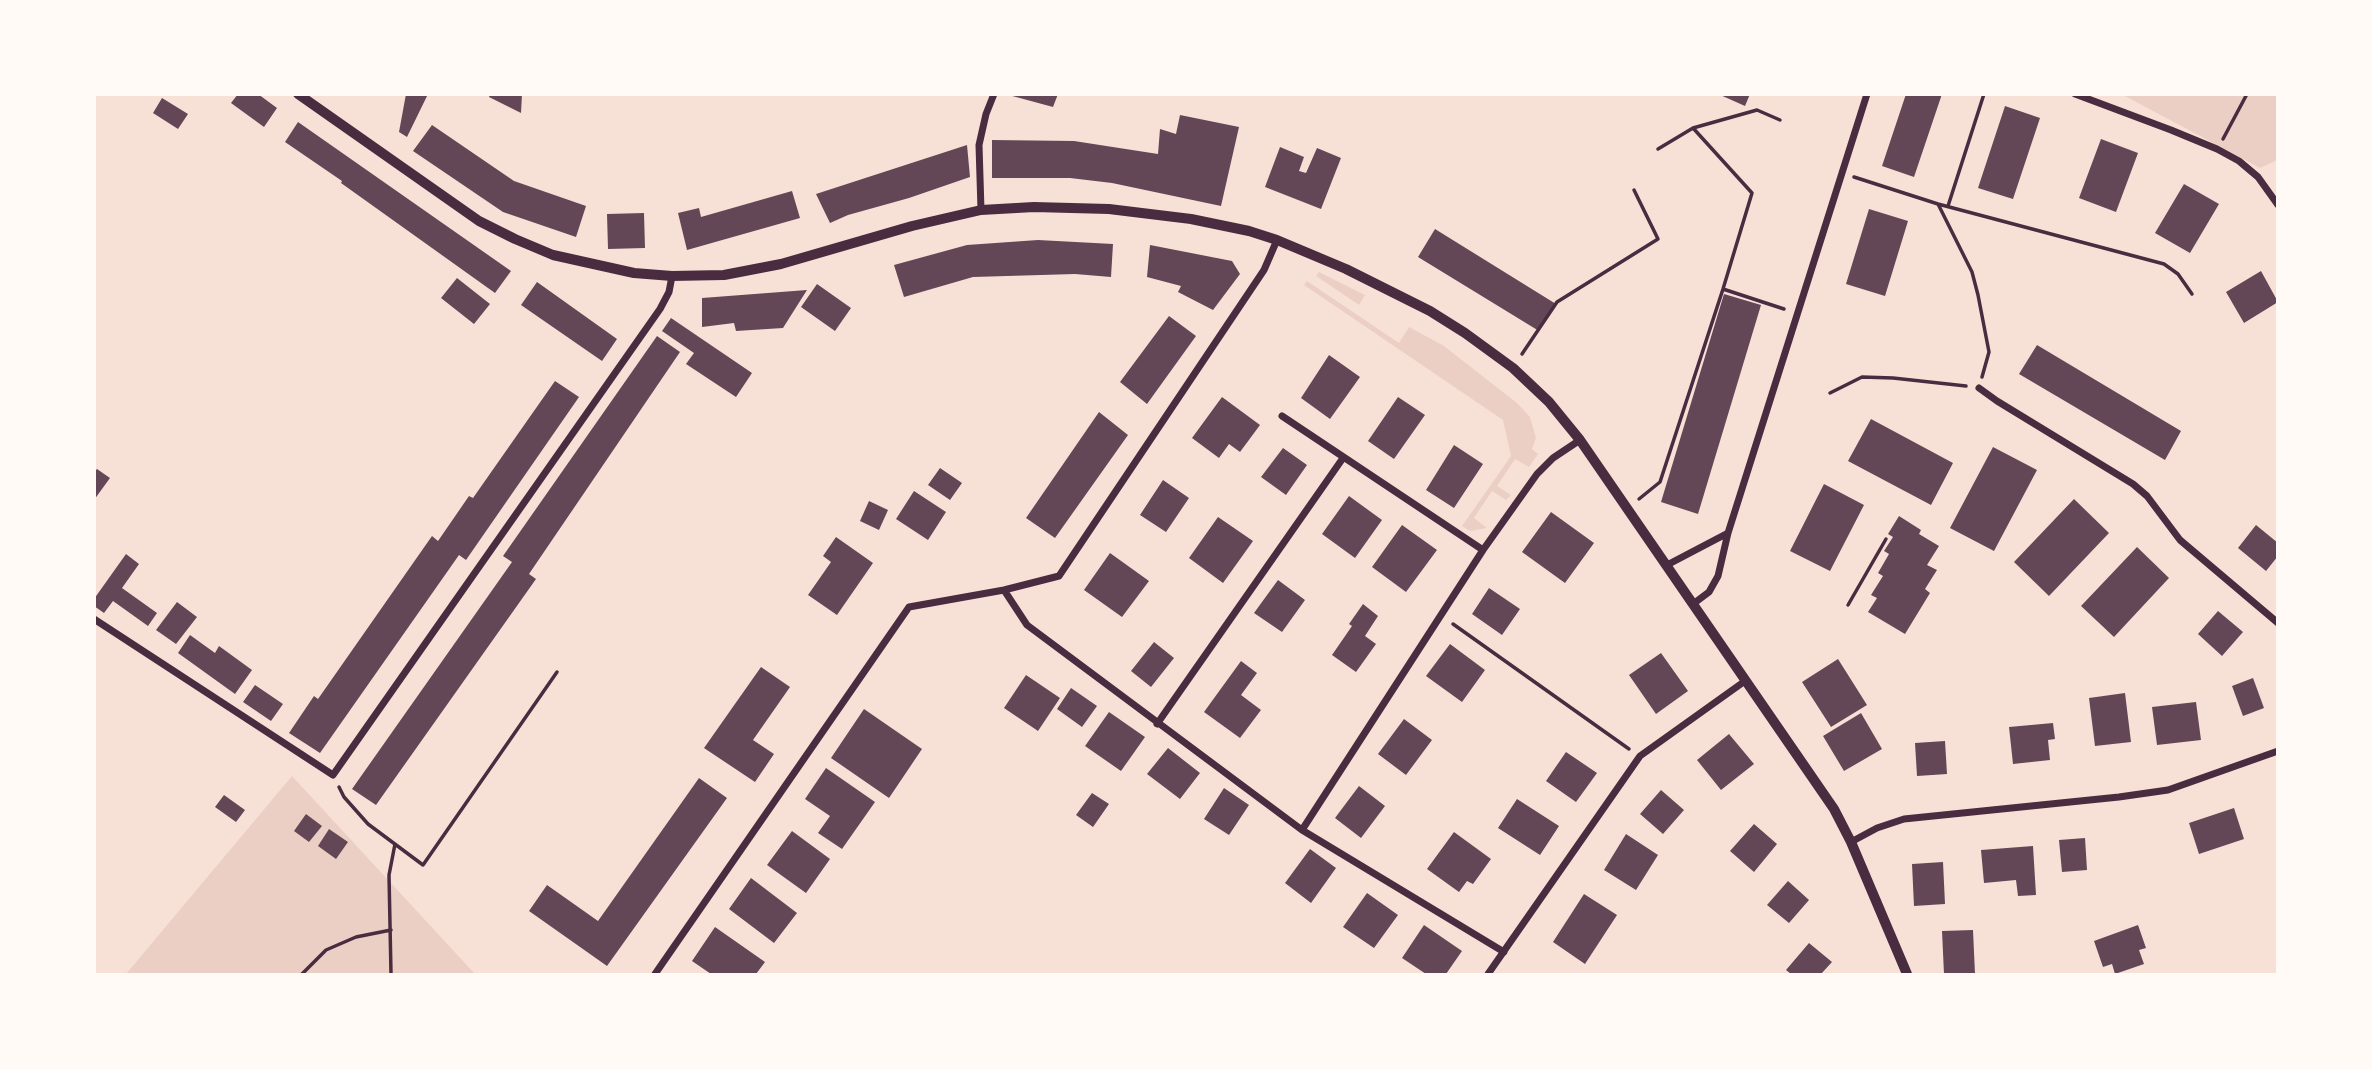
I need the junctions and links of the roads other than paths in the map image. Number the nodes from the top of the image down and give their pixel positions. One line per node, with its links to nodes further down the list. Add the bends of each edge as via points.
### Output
1 (298, 94): 8 (street, via 479,221 514,239 564,258)
2 (993, 94): 6 (street, via 979,145)
3 (1867, 94): 13 (street)
4 (2075, 94): 5 (street, via 2239,161 2258,177)
5 (2277, 205)
6 (981, 210): 7 (street, via 1109,209 1191,219); 8 (street, via 781,264 724,275)
7 (1277, 240): 11 (street, via 1357,275 1465,332 1513,368); 16 (street, via 1264,270 1059,576)
8 (672, 276): 18 (street, via 660,309 333,775)
9 (1979, 388): 19 (street, via 2133,484 2180,540)
10 (1282, 416): 12 (street)
11 (1580, 440): 14 (street, via 1537,474); 15 (street)
12 (1343, 458): 14 (street); 21 (street)
13 (1728, 533): 15 (street); 17 (street, via 1718,576 1709,592)
14 (1483, 550): 23 (street)
15 (1667, 565): 17 (street)
16 (1004, 590): 21 (street, via 1027,625); 26 (street, via 909,607)
17 (1693, 604): 20 (street)
18 (94, 619)
19 (2277, 623)
20 (1745, 681): 24 (street); 25 (street, via 1640,756)
21 (1157, 724): 23 (street)
22 (2277, 751): 24 (street, via 2168,790 1904,819)
23 (1302, 830): 25 (street)
24 (1851, 842): 28 (street)
25 (1504, 952): 27 (street)
26 (654, 975)
27 (1488, 975)
28 (1907, 975)

